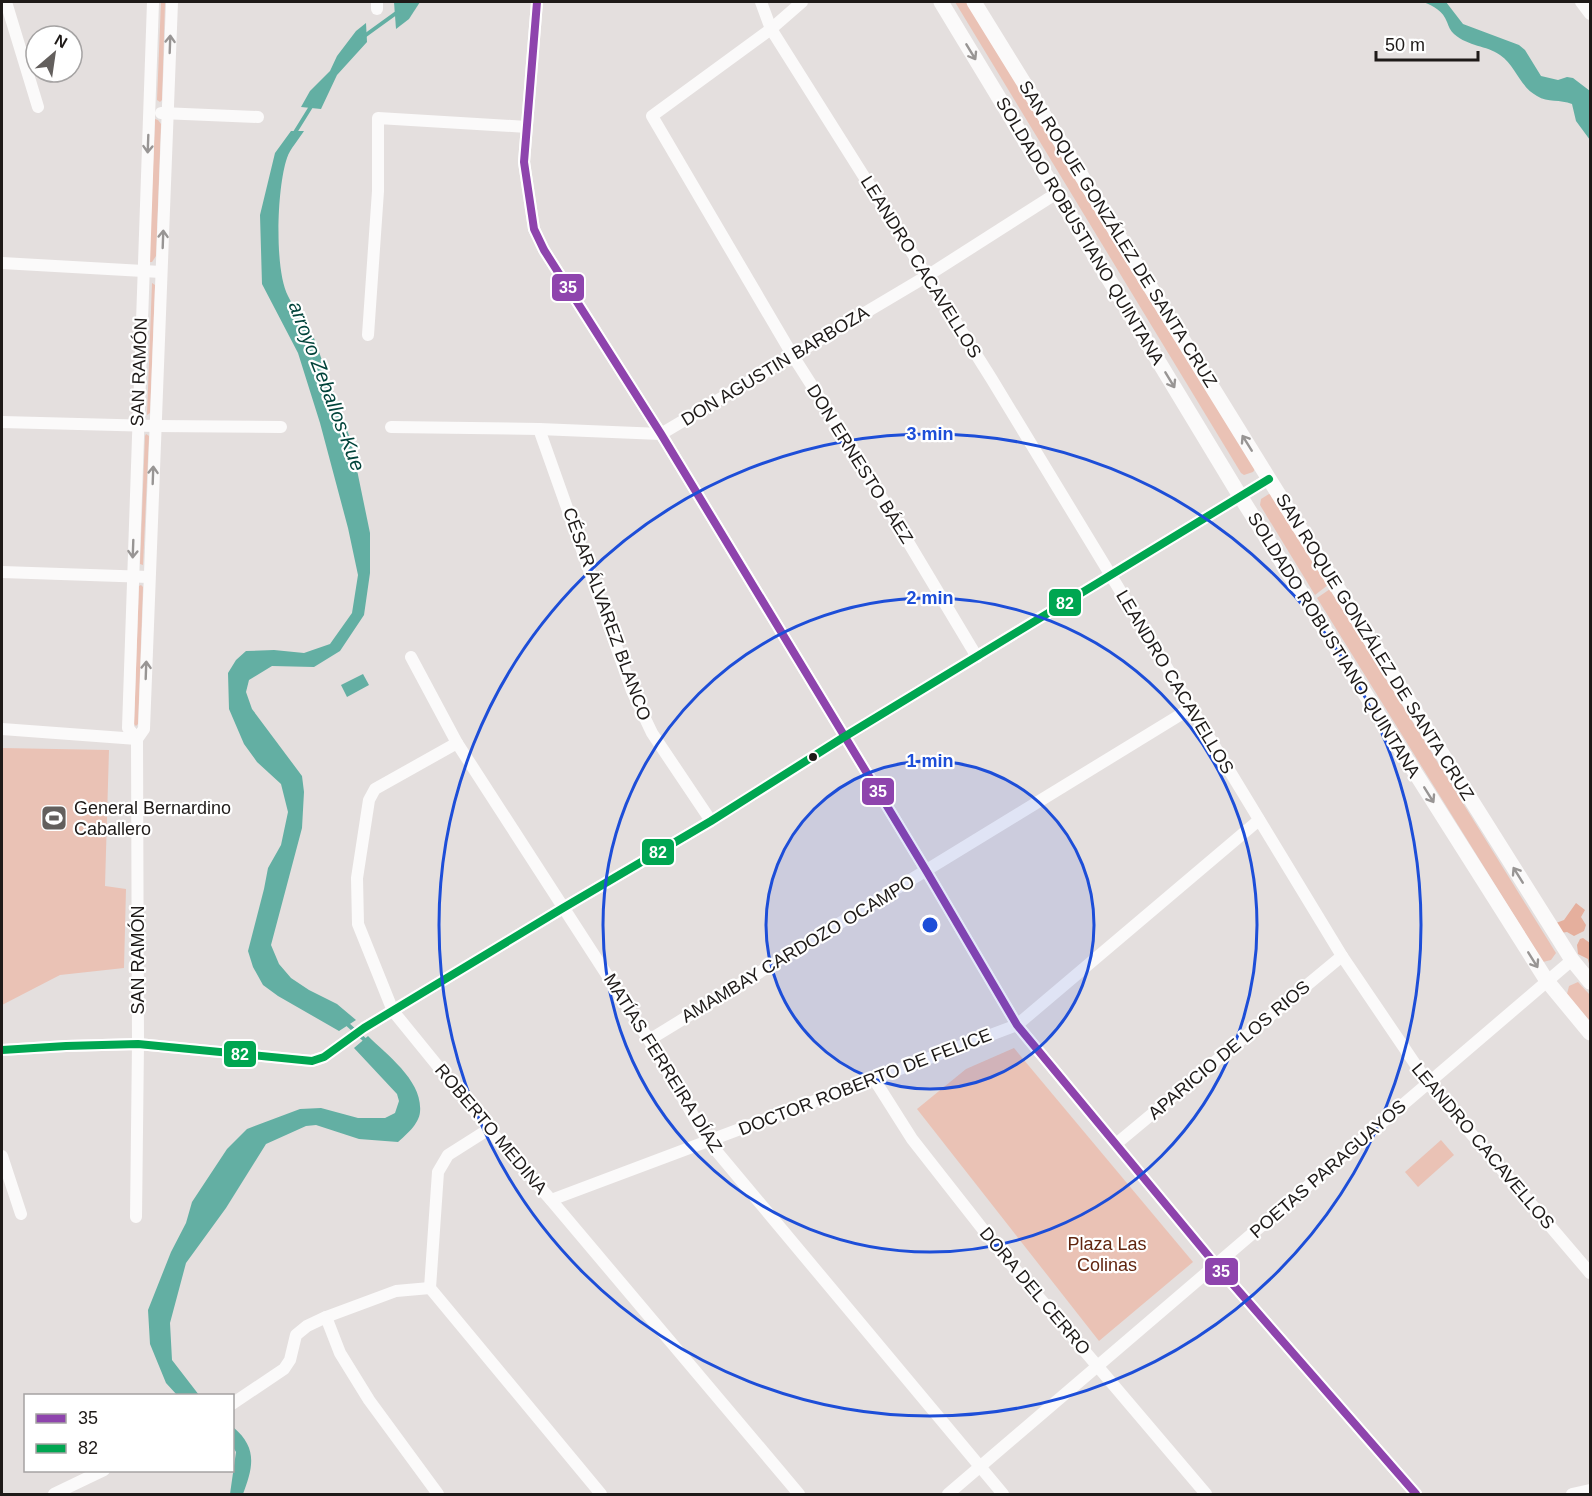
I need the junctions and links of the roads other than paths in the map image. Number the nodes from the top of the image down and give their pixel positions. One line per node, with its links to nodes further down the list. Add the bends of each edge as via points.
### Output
1 (6, 2): 12 (street)
2 (153, 2): 13 (street, SAN RAMÓN)
3 (172, 2): 14 (street, SAN RAMÓN, one-way to 3)
4 (537, 2): 16 (street)
5 (761, 2): 11 (street, LEANDRO CACAVELLOS)
6 (802, 2): 11 (street)
7 (941, 2): 17 (street, SOLDADO ROBUSTIANO QUINTANA, one-way to 17)
8 (974, 2): 31 (street, SAN ROQUE GONZÁLEZ DE SANTA CRUZ, one-way to 8)
9 (1582, 2): 10 (street)
10 (1590, 14)
11 (771, 29): 21 (street, LEANDRO CACAVELLOS); 23 (street, DON ERNESTO BÁEZ, via 652,116)
12 (38, 107)
13 (149, 112): 14 (street); 19 (street, SAN RAMÓN, one-way to 19)
14 (167, 113): 15 (street); 20 (street, SAN RAMÓN, one-way to 14)
15 (258, 117)
16 (526, 128): 22 (street, via 378,118 378,191); 30 (street, via 524,162 534,230)
17 (1057, 193): 21 (street, DON AGUSTIN BARBOZA); 32 (street, SOLDADO ROBUSTIANO QUINTANA, one-way to 32)
18 (2, 263): 19 (street)
19 (143, 271): 20 (street); 25 (street, SAN RAMÓN)
20 (162, 272): 26 (street, SAN RAMÓN)
21 (927, 276): 23 (street, DON AGUSTIN BARBOZA); 34 (street, LEANDRO CACAVELLOS)
22 (368, 335)
23 (793, 356): 30 (street, DON AGUSTIN BARBOZA); 38 (street, DON ERNESTO BÁEZ)
24 (2, 422): 25 (street)
25 (138, 426): 26 (street); 35 (street, SAN RAMÓN, one-way to 35)
26 (155, 426): 27 (street); 36 (street, SAN RAMÓN, one-way to 26)
27 (281, 427)
28 (391, 427): 29 (street, DON AGUSTIN BARBOZA)
29 (539, 429): 30 (street, DON AGUSTIN BARBOZA); 45 (street, CÉSAR ÁLVAREZ BLANCO, via 632,690 652,733)
30 (661, 434): 41 (street)
31 (1269, 479): 32 (street); 49 (street, SAN ROQUE GONZÁLEZ DE SANTA CRUZ, one-way to 31)
32 (1240, 496): 34 (street); 50 (street, SOLDADO ROBUSTIANO QUINTANA, one-way to 50)
33 (2, 572): 35 (street)
34 (1110, 575): 38 (street); 39 (street, LEANDRO CACAVELLOS)
35 (132, 576): 36 (street); 42 (street, SAN RAMÓN, via 128,728)
36 (149, 577): 42 (street, SAN RAMÓN, one-way to 36, via 144,729)
37 (411, 657): 43 (street, MATÍAS FERREIRA DÍAZ)
38 (977, 657): 41 (street)
39 (1193, 708): 44 (street, LEANDRO CACAVELLOS); 46 (street, AMAMBAY CARDOZO OCAMPO)
40 (2, 729): 42 (street)
41 (844, 737): 45 (street); 46 (street)
42 (137, 739): 56 (street, SAN RAMÓN)
43 (457, 743): 47 (street, MATÍAS FERREIRA DÍAZ); 52 (street, ROBERTO MEDINA, via 375,789 369,800 357,878 358,924)
44 (1259, 820): 48 (street, LEANDRO CACAVELLOS); 53 (street, DOCTOR ROBERTO DE FELICE)
45 (711, 821): 47 (street)
46 (927, 872): 53 (street); 55 (street, AMAMBAY CARDOZO OCAMPO)
47 (563, 908): 52 (street); 55 (street, MATÍAS FERREIRA DÍAZ)
48 (1342, 956): 59 (street, LEANDRO CACAVELLOS); 62 (street, APARICIO DE LOS RIOS)
49 (1572, 960): 50 (street, POETAS PARAGUAYOS); 51 (street, SAN ROQUE GONZÁLEZ DE SANTA CRUZ)
50 (1547, 981): 54 (street, SOLDADO ROBUSTIANO QUINTANA); 59 (street, POETAS PARAGUAYOS)
51 (1590, 982)
52 (393, 1011): 56 (street, via 312,1061); 60 (street, ROBERTO MEDINA)
53 (1017, 1025): 58 (street, DOCTOR ROBERTO DE FELICE); 62 (street)
54 (1590, 1033)
55 (649, 1040): 61 (street, MATÍAS FERREIRA DÍAZ)
56 (138, 1044): 57 (street); 66 (street, SAN RAMÓN)
57 (2, 1050)
58 (874, 1079): 61 (street, DOCTOR ROBERTO DE FELICE); 71 (street, DORA DEL CERRO, via 912,1139 1003,1255)
59 (1428, 1083): 67 (street, POETAS PARAGUAYOS); 68 (street, LEANDRO CACAVELLOS)
60 (489, 1129): 64 (street, ROBERTO MEDINA); 69 (street, via 448,1155 438,1172)
61 (708, 1141): 64 (street, DOCTOR ROBERTO DE FELICE); 73 (street, MATÍAS FERREIRA DÍAZ)
62 (1116, 1144): 67 (street)
63 (2, 1156): 65 (street)
64 (551, 1200): 79 (street, ROBERTO MEDINA)
65 (21, 1214)
66 (136, 1217)
67 (1216, 1265): 71 (street, POETAS PARAGUAYOS); 83 (street)
68 (1590, 1274)
69 (430, 1288): 70 (street, via 396,1292); 78 (street)
70 (326, 1317): 72 (street, via 296,1335 284,1369); 77 (street, via 340,1353 369,1400)
71 (1098, 1366): 73 (street, POETAS PARAGUAYOS); 82 (street, DORA DEL CERRO)
72 (234, 1403)
73 (980, 1467): 80 (street, POETAS PARAGUAYOS); 81 (street, MATÍAS FERREIRA DÍAZ)
74 (100, 1472): 76 (street)
75 (1590, 1490): 84 (street)
76 (54, 1494)
77 (438, 1494)
78 (601, 1494)
79 (799, 1494)
80 (948, 1494)
81 (1004, 1494)
82 (1206, 1494)
83 (1416, 1494)
84 (1572, 1494)

